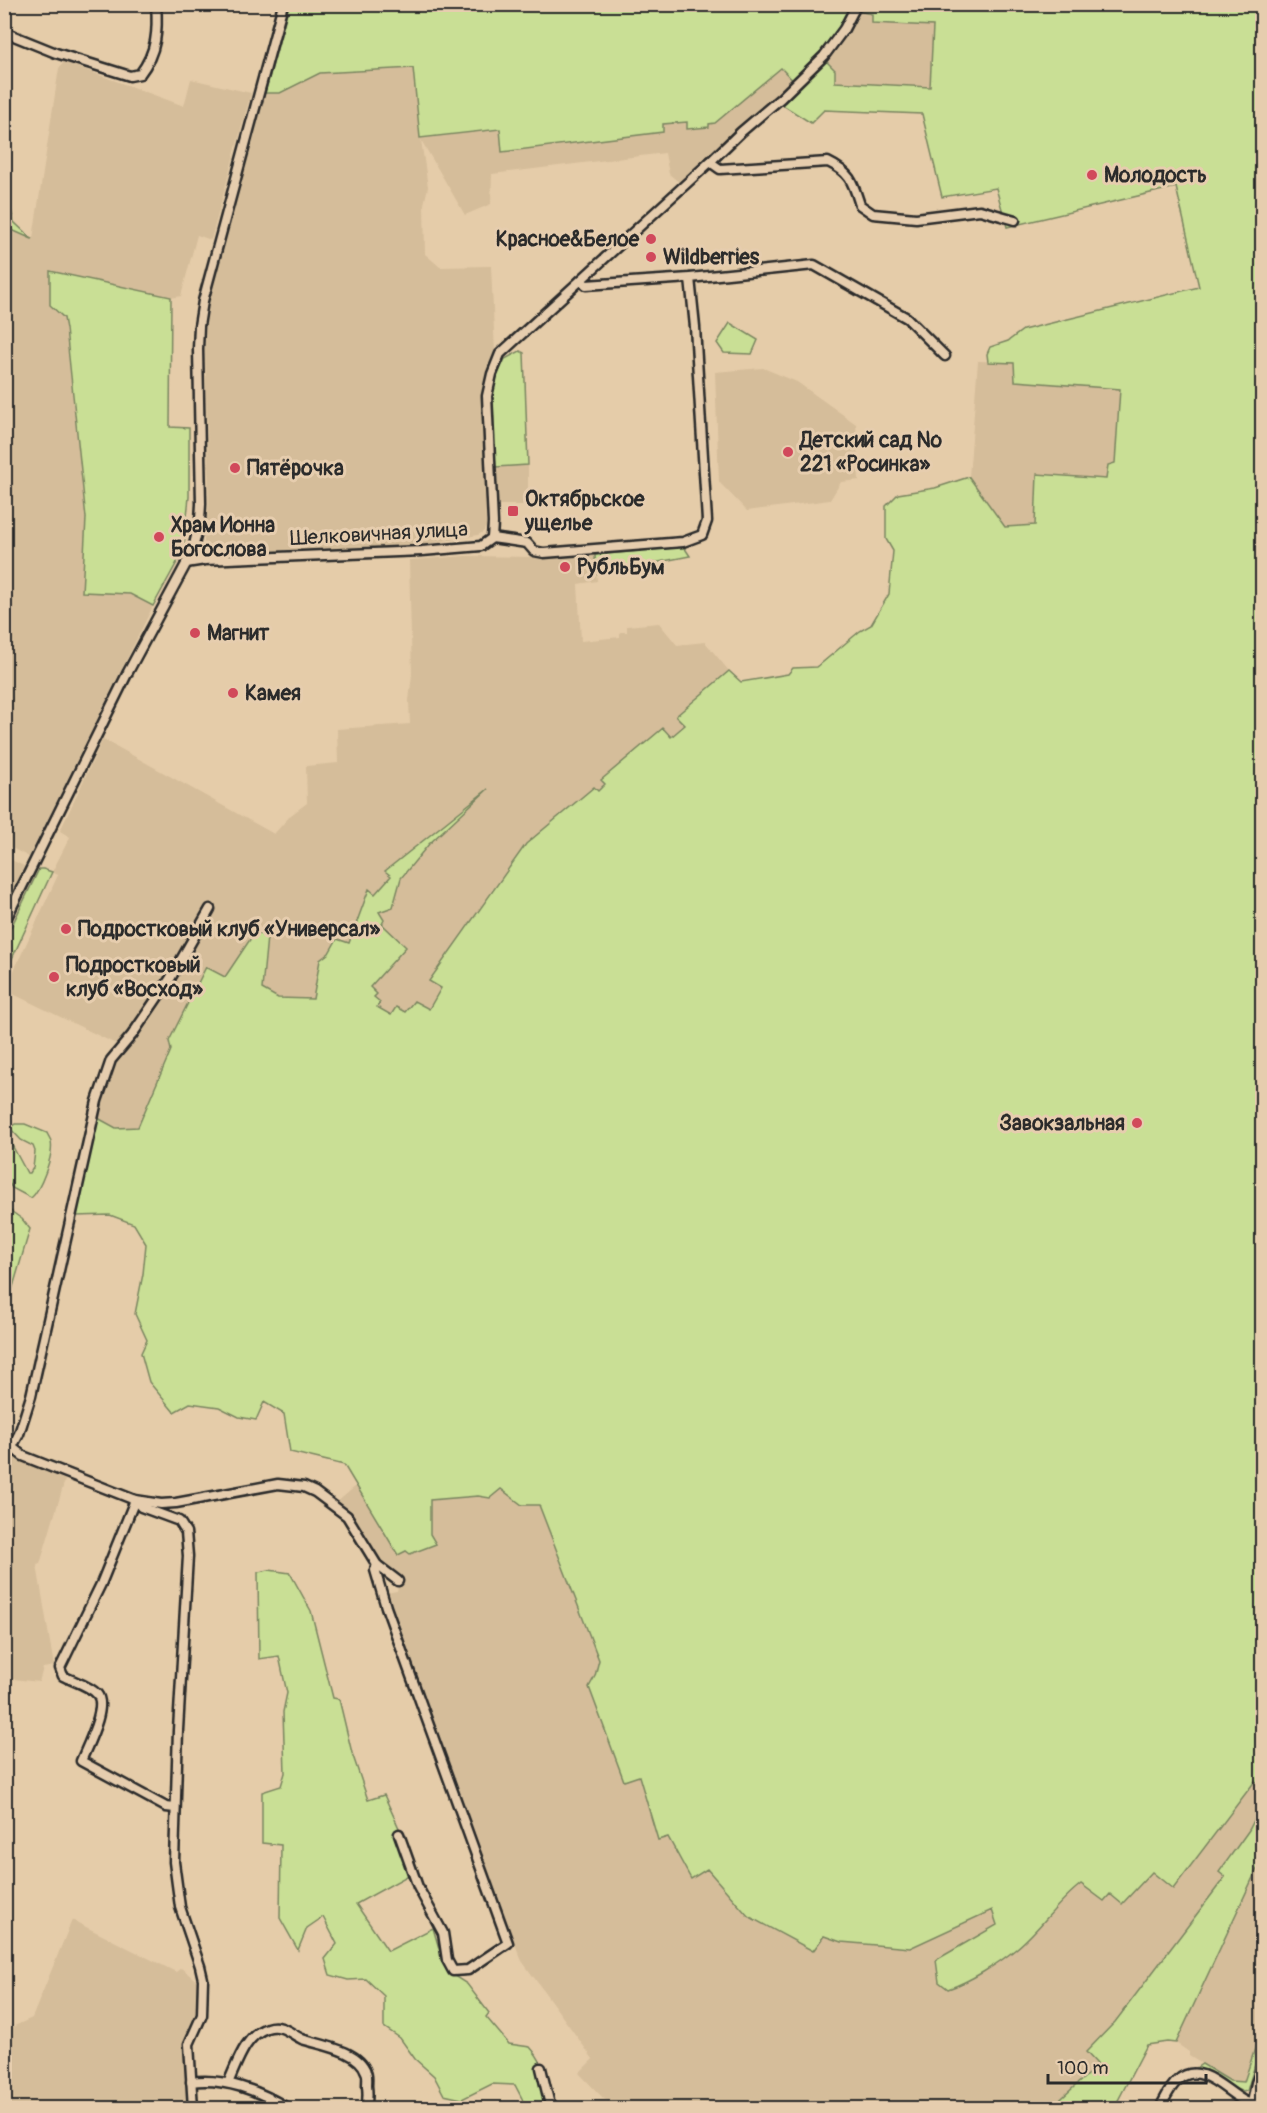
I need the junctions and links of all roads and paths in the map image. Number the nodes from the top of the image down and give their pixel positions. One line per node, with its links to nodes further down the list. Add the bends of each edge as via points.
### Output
1 (156, 4): 4 (street, via 158,33 147,65 140,74 130,76)
2 (283, 4): 11 (street, via 203,301 198,350 200,520)
3 (857, 4): 5 (street, Шелковичная улица, via 824,56)
4 (4, 32)
5 (710, 162): 6 (street, via 720,169 828,162 843,169 855,187 860,205 873,214 916,218 980,210); 8 (street, Шелковичная улица)
6 (1015, 220)
7 (690, 278): 8 (street, via 586,285); 9 (street, via 814,265 907,318); 10 (street, via 707,521 702,535 683,542 544,553 534,551 527,543)
8 (581, 280): 10 (street, Шелковичная улица, via 500,354 492,374 487,396)
9 (945, 356)
10 (492, 538): 11 (street, Шелковичная улица, via 482,546 470,547)
11 (186, 563): 13 (street)
12 (210, 909): 15 (street, via 170,979 111,1060 97,1101 31,1396)
13 (4, 923)
14 (4, 1441): 15 (street)
15 (12, 1447): 16 (street, via 23,1456)
16 (135, 1500): 17 (street, via 176,1503 278,1484 304,1488 347,1516); 19 (street, via 141,1507 179,1521 186,1532); 19 (street, via 60,1668 63,1676 96,1692 101,1701 81,1761 166,1807)
17 (377, 1565): 18 (street); 20 (street, via 375,1570 386,1607 508,1942 468,1970 453,1971 447,1960 443,1933 418,1887)
18 (398, 1581)
19 (175, 1808): 23 (street, via 175,1881 203,1979 202,2015 189,2044)
20 (399, 1834)
21 (542, 2068): 30 (street)
22 (1263, 2068): 25 (street)
23 (191, 2082): 24 (street); 27 (street)
24 (228, 2083): 28 (street); 29 (street, via 254,2036 275,2026 352,2055 366,2070)
25 (1251, 2106): 26 (street); 31 (street, via 1204,2075 1190,2074 1170,2089)
26 (1263, 2106)
27 (193, 2109)
28 (287, 2109)
29 (366, 2109)
30 (554, 2109)
31 (1160, 2109)

